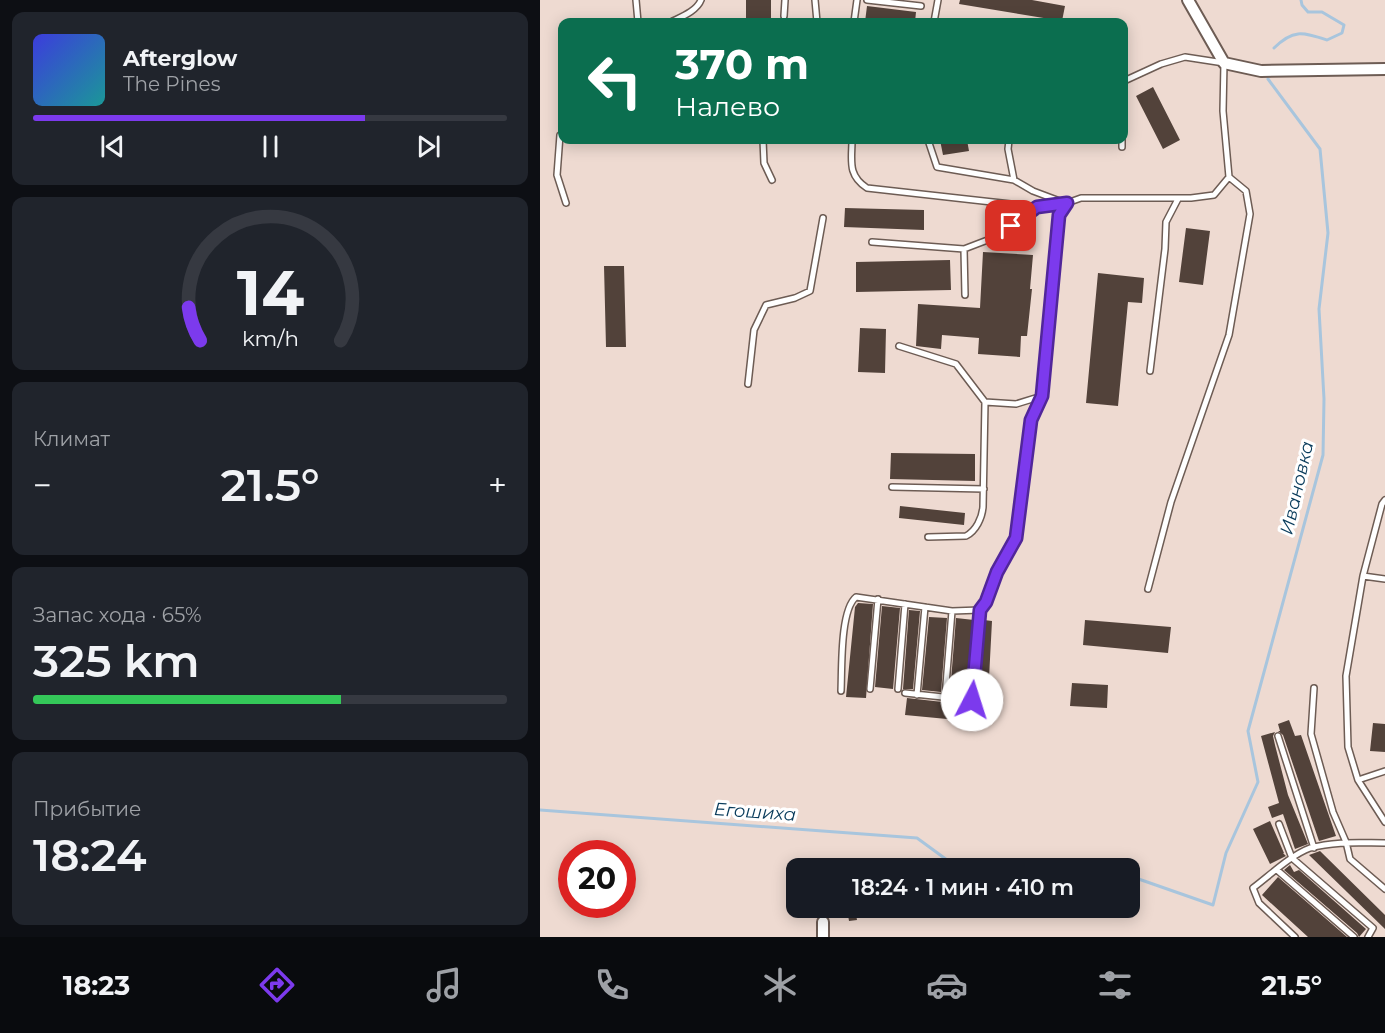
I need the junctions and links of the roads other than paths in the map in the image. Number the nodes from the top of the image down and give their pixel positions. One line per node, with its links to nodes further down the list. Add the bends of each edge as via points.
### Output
1 (636, 0): 11 (lane)
2 (700, 0): 12 (lane, via 695,9)
3 (784, 0): 10 (lane)
4 (816, 0): 13 (lane)
5 (857, 0): 14 (lane)
6 (867, 0): 9 (lane)
7 (938, 0): 15 (lane)
8 (1188, 0): 16 (street)
9 (921, 6)
10 (784, 16)
11 (638, 18)
12 (678, 18)
13 (817, 18)
14 (854, 18)
15 (935, 18)
16 (1224, 63): 17 (street, via 1261,71); 18 (lane, via 1185,57 1161,63); 24 (lane)
17 (1385, 69)
18 (1128, 79)
19 (559, 144): 28 (lane, via 557,175)
20 (763, 144): 25 (lane, via 764,163)
21 (852, 144): 30 (lane, via 854,177 867,188)
22 (929, 144): 26 (lane, via 937,166)
23 (1009, 144): 26 (lane)
24 (1228, 177): 27 (lane, via 1214,195); 48 (lane, via 1246,191 1250,214 1229,335 1171,502)
25 (772, 180)
26 (1014, 180): 29 (lane, via 1033,192)
27 (1178, 198): 29 (lane, via 1081,198); 36 (lane, via 1166,222)
28 (566, 203)
29 (1067, 203): 30 (lane); 38 (lane, via 1059,215)
30 (1037, 207): 33 (lane, via 998,236)
31 (822, 218): 37 (lane, via 810,291 766,305 754,330)
32 (872, 242): 33 (lane)
33 (964, 249): 34 (lane)
34 (965, 295)
35 (899, 346): 39 (lane, via 956,364)
36 (1150, 371)
37 (748, 384)
38 (1042, 396): 39 (lane, via 1016,404); 52 (lane, via 1031,420 1016,538)
39 (985, 402): 41 (lane)
40 (892, 487): 41 (lane)
41 (984, 489): 45 (lane, via 982,514 971,534)
42 (1385, 500): 43 (lane)
43 (1377, 523): 44 (lane); 46 (lane)
44 (1385, 524)
45 (928, 537)
46 (1363, 576): 47 (lane); 65 (lane, via 1346,676 1348,747)
47 (1385, 579)
48 (1148, 589)
49 (878, 599): 50 (lane); 55 (lane); 57 (lane, via 856,597 850,601)
50 (905, 604): 51 (lane); 56 (lane)
51 (925, 607): 53 (lane); 59 (lane)
52 (980, 610): 53 (lane); 61 (lane)
53 (952, 611): 60 (lane)
54 (1314, 688): 68 (lane, via 1311,734 1333,812)
55 (870, 689)
56 (898, 689)
57 (841, 690)
58 (905, 693): 59 (lane)
59 (917, 695): 60 (lane)
60 (945, 697): 61 (lane)
61 (972, 700): 62 (lane)
62 (990, 702)
63 (1278, 736): 70 (lane)
64 (1385, 771): 65 (lane)
65 (1358, 780): 66 (lane)
66 (1385, 822)
67 (1279, 824): 71 (lane)
68 (1346, 842): 69 (lane); 70 (lane); 73 (lane, via 1350,859)
69 (1385, 843)
70 (1314, 848): 71 (lane)
71 (1292, 858): 72 (lane); 78 (lane, via 1373,927)
72 (1277, 870): 76 (lane, via 1253,888 1259,903); 77 (lane)
73 (1385, 889)
74 (823, 922): 75 (street)
75 (823, 937)
76 (1295, 937)
77 (1354, 937)
78 (1368, 937)

